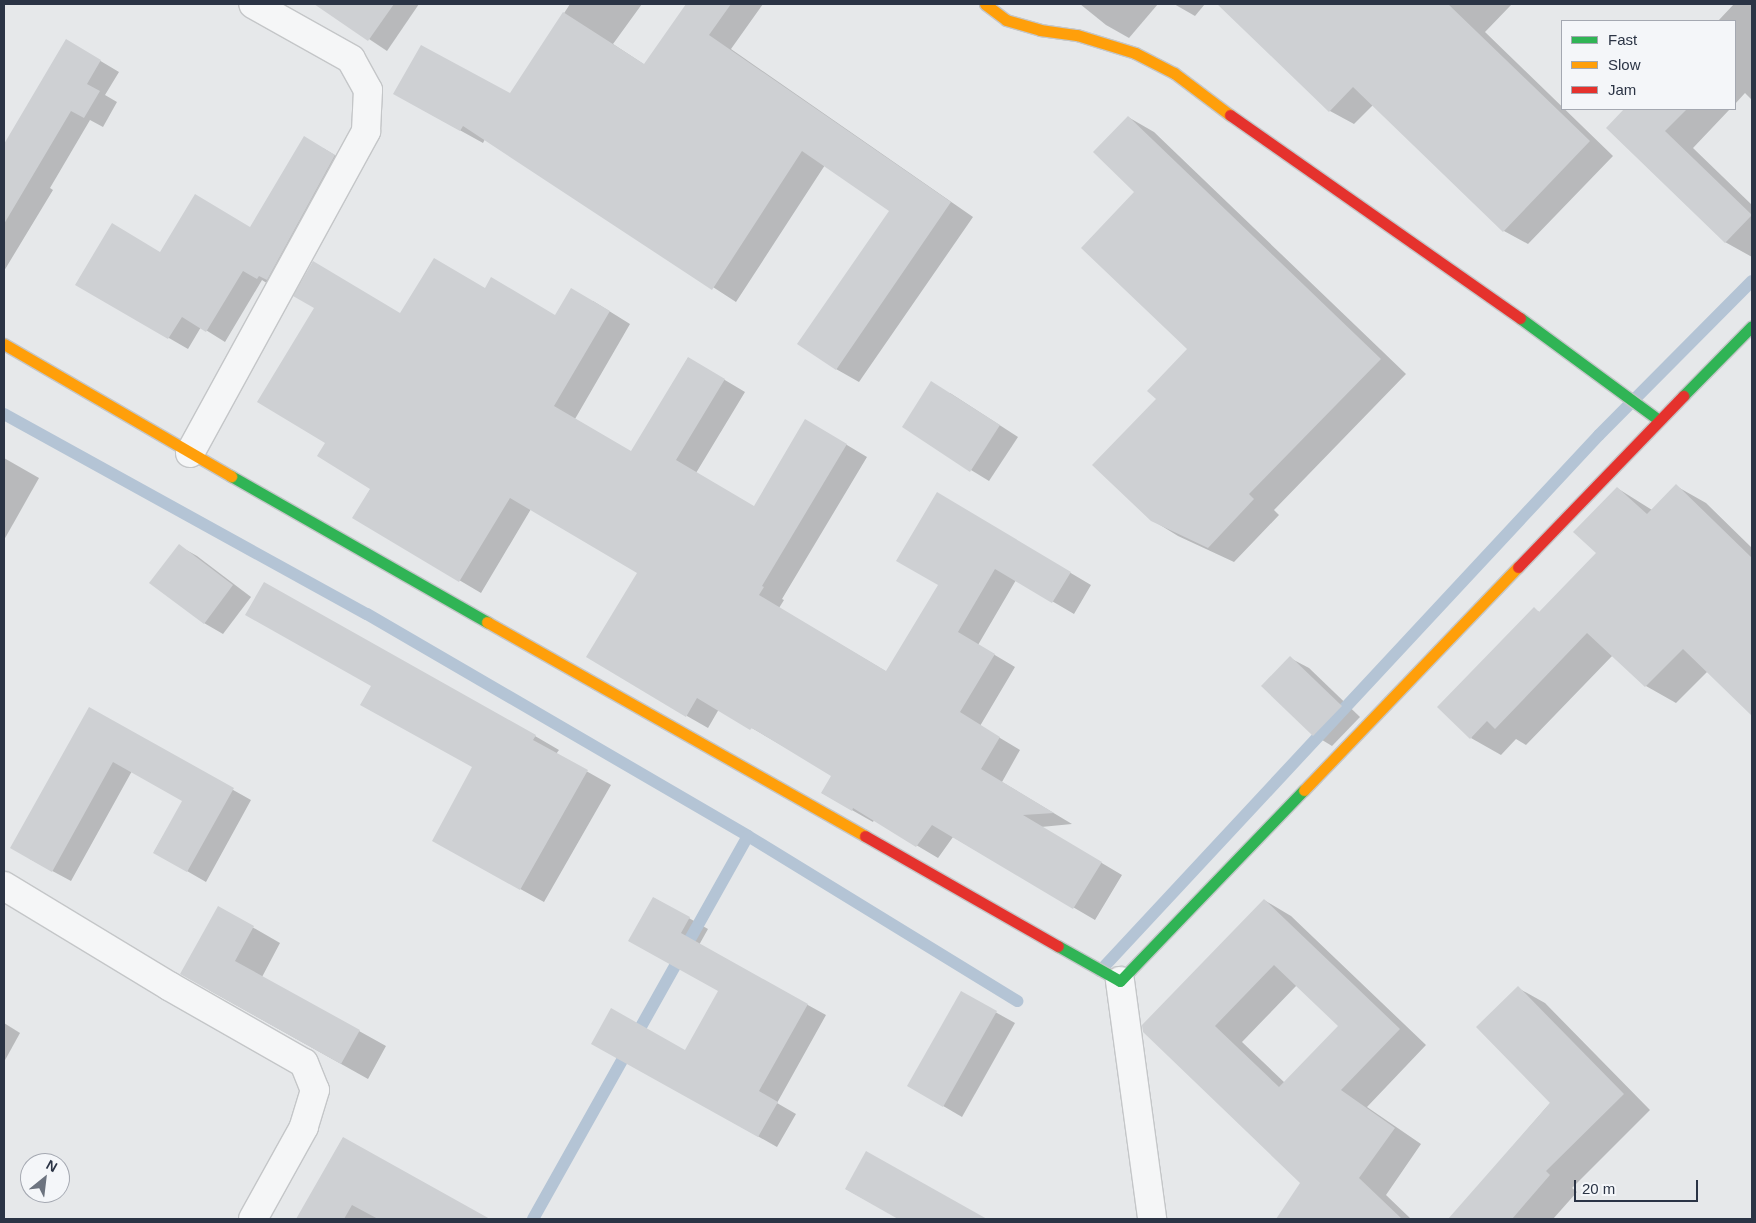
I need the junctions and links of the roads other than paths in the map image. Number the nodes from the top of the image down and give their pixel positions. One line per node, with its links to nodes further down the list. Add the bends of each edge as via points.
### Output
1 (253, 4): 6 (street, via 352,59 368,90 366,131)
2 (985, 4): 5 (street, via 1006,20 1040,30 1077,35 1135,53 1174,73 1256,135 1473,284)
3 (1752, 326): 5 (street)
4 (4, 344): 6 (street)
5 (1659, 420): 8 (street)
6 (190, 453): 8 (street)
7 (4, 886): 9 (street, via 160,981 304,1063 315,1090 304,1127)
8 (1120, 981): 10 (street)
9 (253, 1219)
10 (1152, 1219)

